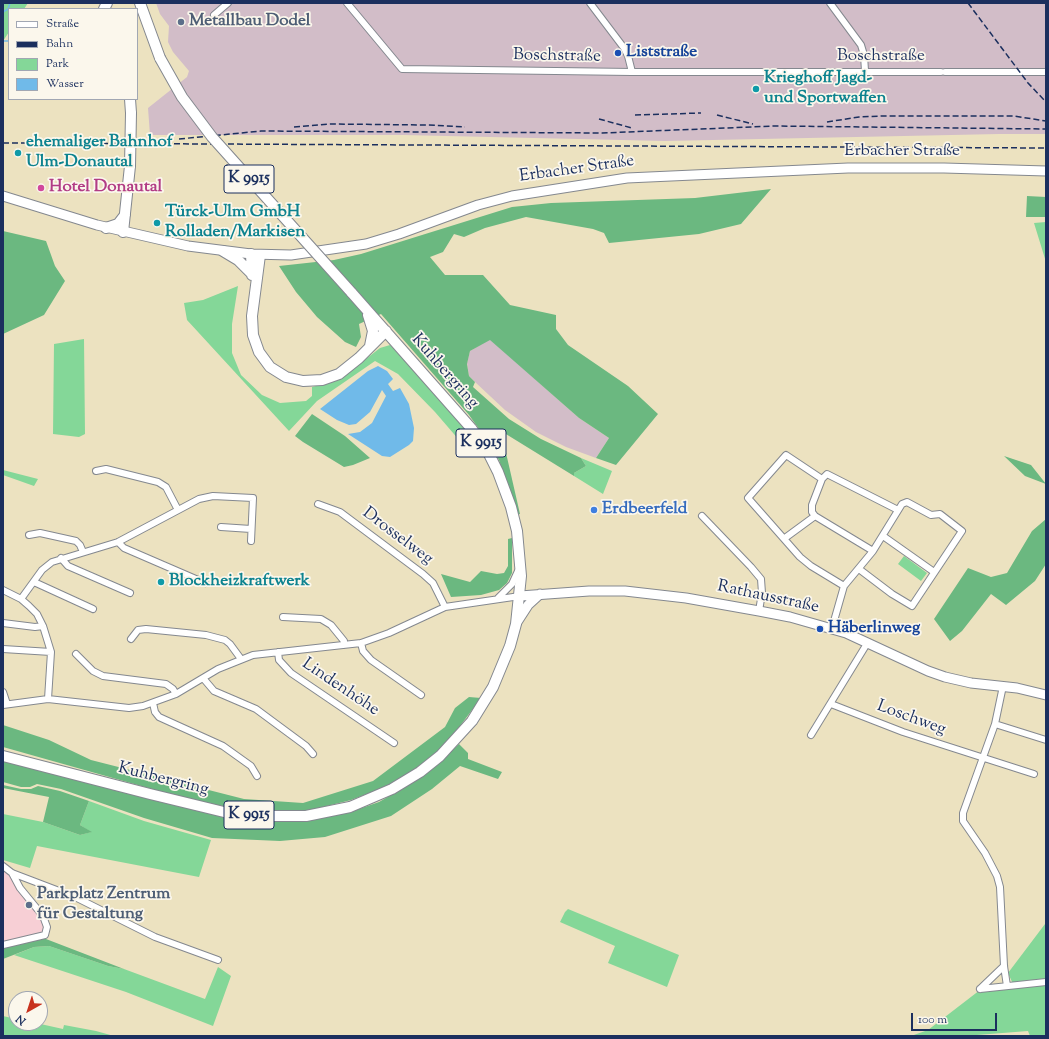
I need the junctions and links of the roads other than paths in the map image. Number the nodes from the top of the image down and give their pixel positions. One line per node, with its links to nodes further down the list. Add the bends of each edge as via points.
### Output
1 (228, 3): 6 (street)
2 (347, 3): 8 (street, Boschstraße, via 402,69)
3 (590, 3): 8 (street, via 624,48)
4 (830, 3): 7 (street, via 861,45)
5 (142, 6): 20 (main road, Kuhbergring / K 9915, bridge, via 160,58 194,114)
6 (214, 15)
7 (864, 71): 8 (street, Boschstraße); 9 (street, Boschstraße)
8 (632, 72)
9 (1046, 72)
10 (130, 100): 13 (main road, bridge, via 130,166)
11 (1046, 171): 17 (main road, Erbacher Straße, via 848,168 626,178 512,196 478,205 366,244 297,255)
12 (3, 196): 14 (main road, Erbacher Straße)
13 (125, 215): 14 (main road, via 118,224); 15 (main road)
14 (106, 228): 15 (main road, Erbacher Straße)
15 (123, 232): 16 (main road, Erbacher Straße)
16 (223, 251): 17 (main road, Erbacher Straße); 18 (main road, via 238,260)
17 (255, 255): 18 (main road); 19 (main road)
18 (252, 274): 19 (main road)
19 (256, 286): 22 (main road, via 252,316 253,335 259,352 270,367 286,377 303,382 322,380 339,374)
20 (364, 306): 21 (main road, Kuhbergring / K 9915); 22 (main road, via 372,326)
21 (386, 331): 22 (main road); 40 (main road, Kuhbergring / K 9915, via 458,411 488,452 508,497 517,531)
22 (370, 347)
23 (96, 471): 26 (street, via 106,469 158,482 166,487)
24 (822, 479): 27 (street, via 827,474); 29 (street, via 812,505); 34 (street, via 786,455 748,498)
25 (318, 504): 54 (street, Drosselweg, via 340,512 423,574 433,583)
26 (178, 510): 31 (street, via 199,499 213,496 253,498); 36 (street)
27 (898, 510): 33 (street); 42 (street, via 907,502 931,515 940,514 962,531)
28 (702, 516): 55 (street, via 761,580)
29 (815, 516): 34 (street); 37 (street)
30 (221, 526): 31 (street)
31 (252, 529): 35 (street)
32 (29, 535): 38 (street, via 40,533 76,541)
33 (883, 536): 37 (street); 42 (street)
34 (785, 538): 47 (street, via 811,566)
35 (251, 541)
36 (118, 542): 38 (street); 43 (street, via 124,548)
37 (873, 551): 41 (street)
38 (83, 552): 39 (street)
39 (61, 558): 44 (street, via 46,566); 49 (street, via 68,566 119,591)
40 (521, 564): 51 (main road, Kuhbergring / K 9915); 53 (street, via 512,584)
41 (859, 569): 42 (street, via 912,606); 47 (street)
42 (934, 572)
43 (194, 578): 45 (street); 46 (street)
44 (34, 582): 52 (street); 56 (street, via 91,608)
45 (205, 583)
46 (191, 585)
47 (844, 586): 61 (street)
48 (3, 590): 52 (street)
49 (130, 593)
50 (540, 594): 51 (main road, Rathausstraße); 55 (main road, Rathausstraße, via 590,591 647,593); 59 (main road, via 525,609)
51 (520, 596): 53 (street, Lindenhöhe); 59 (main road, Kuhbergring / K 9915)
52 (22, 599): 60 (street, via 37,614)
53 (497, 599): 54 (street, Lindenhöhe)
54 (445, 607): 63 (street, Lindenhöhe, via 389,633)
55 (759, 611): 61 (main road, Rathausstraße)
56 (86, 614)
57 (283, 617): 65 (street, via 321,619 331,625 344,641)
58 (3, 623): 60 (street)
59 (516, 624): 86 (main road, Kuhbergring / K 9915, via 493,687 472,721 457,739 420,772 392,789 350,807 306,816 284,817 224,812)
60 (44, 626): 67 (street)
61 (832, 628): 64 (main road, Rathausstraße)
62 (131, 639): 70 (street, via 138,630 146,628 206,635 226,640)
63 (361, 642): 65 (street, Lindenhöhe); 75 (street, via 363,651 371,660)
64 (868, 642): 72 (main road, Rathausstraße, via 945,677); 80 (street)
65 (344, 645): 68 (street, Lindenhöhe)
66 (3, 649): 67 (street)
67 (51, 652): 77 (street)
68 (278, 652): 70 (street, Lindenhöhe); 84 (street, Lindenhöhe, via 279,660 291,673)
69 (76, 654): 74 (street, via 93,671 103,676 166,684)
70 (241, 659): 71 (street, Lindenhöhe)
71 (203, 678): 74 (street, Lindenhöhe); 85 (street, via 214,691 256,709)
72 (1003, 686): 76 (main road, Rathausstraße); 81 (street)
73 (3, 692): 79 (street, Lindenhöhe)
74 (176, 694): 78 (street, Lindenhöhe)
75 (421, 695)
76 (1046, 695)
77 (48, 699): 78 (street, Lindenhöhe, via 129,708); 79 (street, Lindenhöhe)
78 (153, 703): 89 (street, via 159,718 223,746 251,766)
79 (5, 704)
80 (831, 704): 82 (street); 87 (street, Loschweg, via 903,732)
81 (995, 724): 83 (street); 87 (street)
82 (811, 734)
83 (1046, 740)
84 (394, 743)
85 (313, 754)
86 (3, 756)
87 (983, 758): 88 (street, Loschweg); 94 (street, via 963,813 963,821 997,876 1000,887)
88 (1034, 774)
89 (257, 776)
90 (3, 866): 91 (street)
91 (12, 873): 92 (street, via 20,888 43,916 47,927 45,935); 93 (street, via 75,897 155,937)
92 (3, 945)
93 (218, 960)
94 (1004, 966): 96 (street); 96 (street, via 980,989)
95 (1046, 982): 96 (street)
96 (1007, 986)

